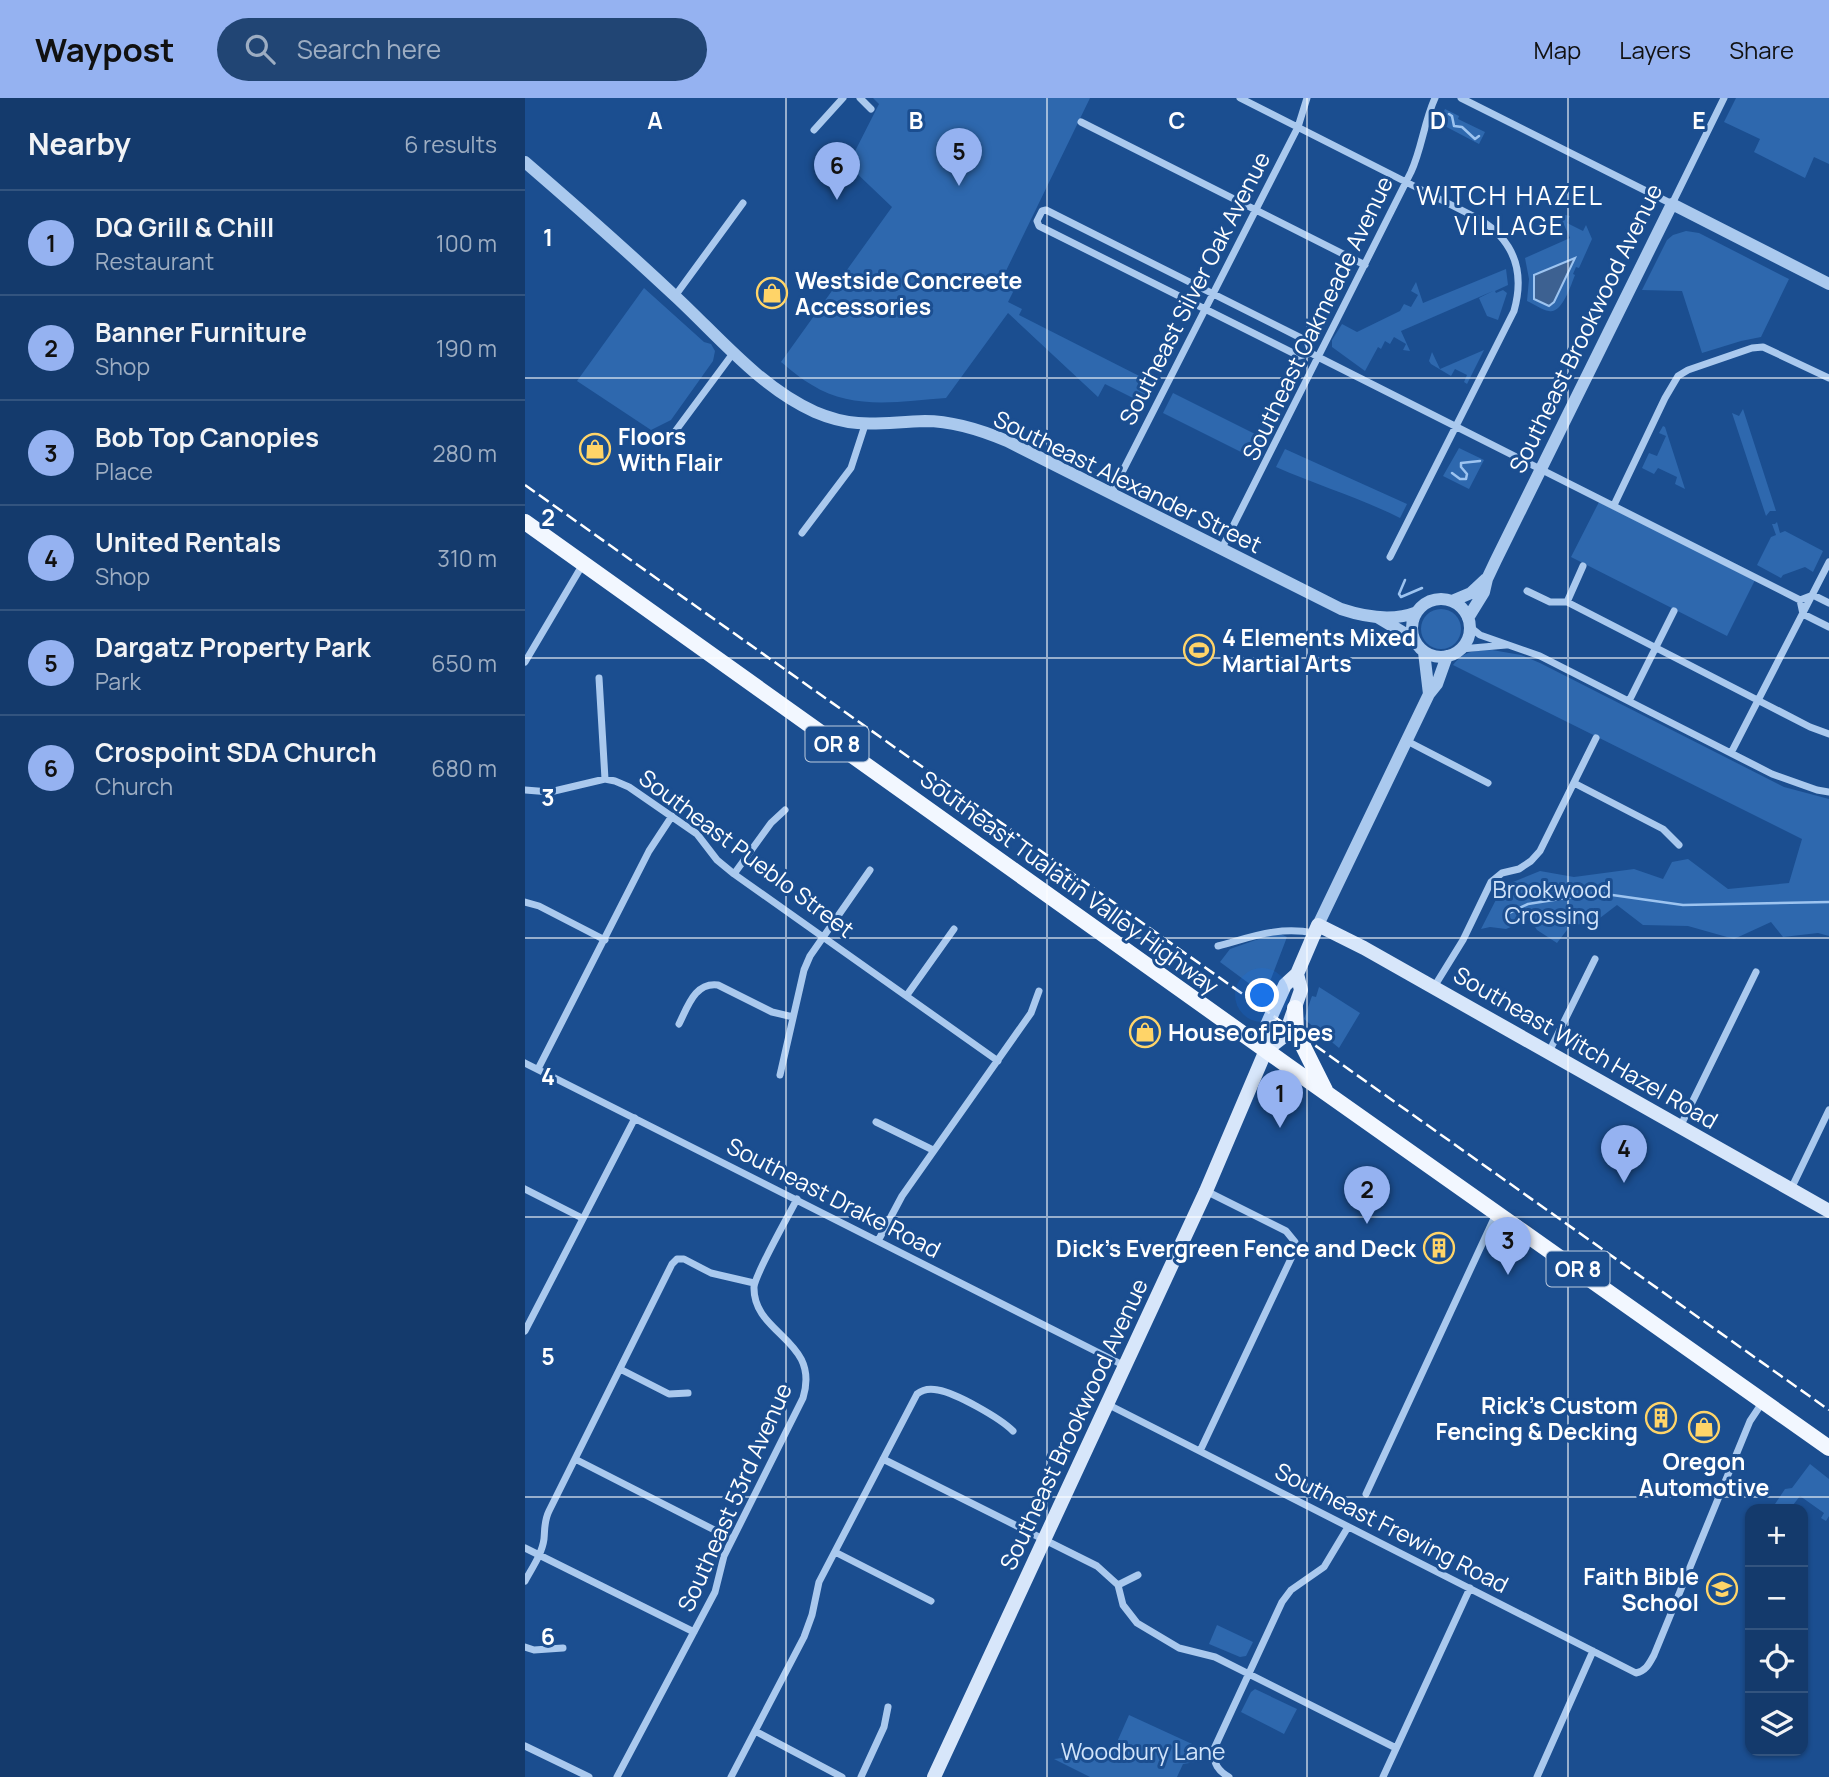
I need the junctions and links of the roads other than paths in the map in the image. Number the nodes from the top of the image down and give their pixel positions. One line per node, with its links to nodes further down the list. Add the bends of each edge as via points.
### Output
1 (843, 98): 11 (street)
2 (860, 98): 8 (street)
3 (1240, 98): 10 (street)
4 (1307, 98): 10 (street, Southeast Silver Oak Avenue)
5 (1435, 98): 13 (street, Southeast Oakmeade Avenue)
6 (1461, 98): 15 (street)
7 (1724, 98): 15 (street, Southeast Brookwood Avenue)
8 (871, 109)
9 (1081, 122): 16 (street)
10 (1298, 127): 13 (street); 16 (street, Southeast Silver Oak Avenue)
11 (814, 130)
12 (525, 162): 20 (street, Southeast Alexander Street)
13 (1406, 182): 17 (street, Southeast Oakmeade Avenue); 26 (street, via 1490,226 1507,245 1518,270 1514,311)
14 (743, 203): 20 (street)
15 (1672, 204): 18 (street); 28 (street, Southeast Brookwood Avenue)
16 (1255, 209): 17 (street); 19 (street, Southeast Silver Oak Avenue)
17 (1365, 265): 23 (street, Southeast Oakmeade Avenue)
18 (1829, 284)
19 (1212, 294): 21 (street, Southeast Silver Oak Avenue); 21 (street, via 1042,211 1039,226); 23 (street, via 1307,341)
20 (675, 296): 22 (street, Southeast Alexander Street)
21 (1205, 308): 23 (street, via 1299,356); 29 (street, Southeast Silver Oak Avenue)
22 (734, 352): 25 (street, Southeast Alexander Street, via 796,402); 27 (street)
23 (1314, 355): 26 (street); 33 (street, Southeast Oakmeade Avenue)
24 (1829, 378): 30 (street, via 1769,348 1752,348 1688,370 1674,381)
25 (865, 425): 29 (street, Southeast Alexander Street, via 925,421 979,430); 32 (street, via 851,468)
26 (1456, 427): 28 (street); 34 (street)
27 (671, 437)
28 (1540, 469): 30 (street); 38 (street, Southeast Brookwood Avenue)
29 (1111, 494): 33 (street, Southeast Alexander Street)
30 (1614, 506): 41 (street)
31 (525, 522): 36 (main road, Southeast Tualatin Valley Highway / OR 8)
32 (802, 533)
33 (1221, 550): 48 (street, Southeast Alexander Street, via 1341,609)
34 (1390, 556)
35 (1829, 562): 40 (street)
36 (583, 564): 57 (street); 91 (main road, Southeast Tualatin Valley Highway / OR 8)
37 (1583, 566): 43 (street)
38 (1487, 579): 42 (street); 49 (street, Southeast Brookwood Avenue)
39 (1527, 591): 43 (street, via 1550,602)
40 (1813, 595): 41 (street); 44 (street); 47 (street)
41 (1800, 600): 47 (street)
42 (1452, 601): 46 (street, via 1431,601); 49 (street, via 1465,612)
43 (1567, 602): 53 (street)
44 (1829, 603)
45 (1674, 611): 53 (street)
46 (1416, 612): 48 (street, Southeast Alexander Street); 51 (street)
47 (1803, 614): 50 (street); 60 (street)
48 (1379, 618): 51 (street, Southeast Alexander Street)
49 (1469, 623): 52 (street, via 1480,635); 54 (street)
50 (1829, 627)
51 (1414, 639): 55 (street)
52 (1507, 645): 54 (street); 61 (street, via 1540,656)
53 (1656, 648): 60 (street); 61 (street)
54 (1461, 649): 56 (street)
55 (1424, 652): 56 (street); 59 (street)
56 (1447, 656): 59 (street, Southeast Brookwood Avenue)
57 (525, 662)
58 (599, 678): 66 (street)
59 (1429, 694): 64 (street, Southeast Brookwood Avenue)
60 (1758, 699): 62 (street); 65 (street)
61 (1629, 701): 65 (street)
62 (1829, 734)
63 (1596, 738): 68 (street)
64 (1407, 741): 67 (street); 78 (street, Southeast Brookwood Avenue)
65 (1731, 753): 70 (street, via 1787,780)
66 (605, 779): 69 (street, Southeast Pueblo Street, via 550,792); 72 (street, Southeast Pueblo Street, via 629,787)
67 (1488, 783)
68 (1574, 783): 73 (street, via 1663,830); 85 (street, via 1531,862 1501,873 1491,883)
69 (525, 790)
70 (1829, 792)
71 (785, 810): 75 (street)
72 (671, 816): 75 (street, Southeast Pueblo Street, via 697,834); 80 (street)
73 (1679, 845)
74 (870, 870): 79 (street)
75 (734, 874): 79 (street, Southeast Pueblo Street)
76 (525, 902): 80 (street)
77 (954, 929): 87 (street)
78 (1316, 929): 81 (street, Southeast Witch Hazel Road, via 1279,930); 84 (main road, Southeast Brookwood Avenue); 85 (main road, Southeast Witch Hazel Road)
79 (823, 935): 87 (street, Southeast Pueblo Street); 89 (street, via 804,970)
80 (605, 940): 95 (street)
81 (1218, 946)
82 (1595, 959): 92 (street)
83 (1756, 972): 101 (street)
84 (1297, 974): 88 (main road, Southeast Brookwood Avenue, via 1301,990); 91 (main road, Southeast Brookwood Avenue, via 1285,985 1267,1026)
85 (1434, 987): 92 (main road, Southeast Witch Hazel Road)
86 (1039, 991): 93 (street, via 1031,1013)
87 (907, 995): 93 (street, Southeast Pueblo Street)
88 (1295, 1009): 91 (main road, Southeast Brookwood Avenue, via 1283,1037); 97 (main road, via 1296,1032)
89 (793, 1017): 90 (street, via 711,984 695,993); 96 (street)
90 (679, 1024)
91 (1266, 1050): 97 (main road, Southeast Tualatin Valley Highway / OR 8); 105 (main road, Southeast Brookwood Avenue)
92 (1549, 1052): 101 (main road, Southeast Witch Hazel Road)
93 (998, 1061): 102 (street)
94 (525, 1063): 95 (street, Southeast Drake Road)
95 (538, 1069): 99 (street, Southeast Drake Road)
96 (780, 1075)
97 (1327, 1092): 108 (main road, Southeast Tualatin Valley Highway / OR 8)
98 (1829, 1110): 104 (street)
99 (635, 1118): 106 (street, Southeast Drake Road); 109 (street)
100 (876, 1122): 102 (street)
101 (1680, 1128): 104 (main road, Southeast Witch Hazel Road)
102 (933, 1150): 110 (street)
103 (525, 1189): 109 (street)
104 (1791, 1189): 107 (main road, Southeast Witch Hazel Road)
105 (1206, 1191): 115 (main road, Southeast Brookwood Avenue); 122 (street, via 1286,1231 1296,1248)
106 (797, 1199): 110 (street, Southeast Drake Road); 111 (street)
107 (1829, 1211)
108 (1497, 1212): 118 (main road, Southeast Tualatin Valley Highway / OR 8); 125 (street)
109 (582, 1218): 113 (street)
110 (878, 1241): 115 (street, Southeast Drake Road)
111 (754, 1283): 116 (street, via 677,1259); 127 (street, Southeast 53rd Avenue, via 760,1311 800,1356 807,1369 807,1384)
112 (525, 1310): 113 (street)
113 (533, 1314): 114 (street)
114 (525, 1331)
115 (1125, 1366): 119 (main road, Southeast Brookwood Avenue)
116 (620, 1369): 117 (street, via 669,1394); 123 (street)
117 (688, 1393)
118 (1763, 1401): 121 (main road, Southeast Tualatin Valley Highway / OR 8); 140 (street, Southeast Frewing Road, via 1750,1421 1647,1667 1636,1672)
119 (1107, 1404): 122 (street, Southeast Frewing Road); 128 (main road, Southeast Brookwood Avenue)
120 (1013, 1431): 124 (street, via 999,1419 942,1391 922,1390 912,1400)
121 (1829, 1448)
122 (1200, 1451): 126 (street, Southeast Frewing Road)
123 (575, 1459): 127 (street); 131 (street, via 544,1522)
124 (883, 1459): 128 (street); 130 (street)
125 (1366, 1494)
126 (1348, 1527): 135 (street, Southeast Frewing Road); 141 (street, via 1324,1567 1282,1602)
127 (732, 1539): 137 (street, Southeast 53rd Avenue, via 715,1592)
128 (1043, 1540): 134 (street, via 1097,1566); 151 (main road, Southeast Brookwood Avenue)
129 (525, 1548): 131 (street)
130 (835, 1552): 136 (street); 143 (street, via 819,1582 804,1637)
131 (539, 1555): 133 (street); 137 (street)
132 (1138, 1575): 134 (street)
133 (525, 1581)
134 (1118, 1585): 141 (street, via 1123,1605 1137,1623 1179,1648 1215,1657)
135 (1470, 1588): 140 (street, Southeast Frewing Road); 145 (street)
136 (931, 1601)
137 (694, 1632): 147 (street, Southeast 53rd Avenue)
138 (525, 1647): 139 (street)
139 (563, 1647)
140 (1593, 1651): 154 (street)
141 (1248, 1674): 145 (street); 152 (street, via 1213,1751 1214,1763)
142 (888, 1707): 150 (street)
143 (755, 1731): 148 (street); 149 (street)
144 (525, 1745): 146 (street)
145 (1396, 1748): 153 (street)
146 (589, 1777)
147 (617, 1777)
148 (731, 1777)
149 (842, 1777)
150 (861, 1777)
151 (934, 1777)
152 (1229, 1777)
153 (1383, 1777)
154 (1537, 1777)

